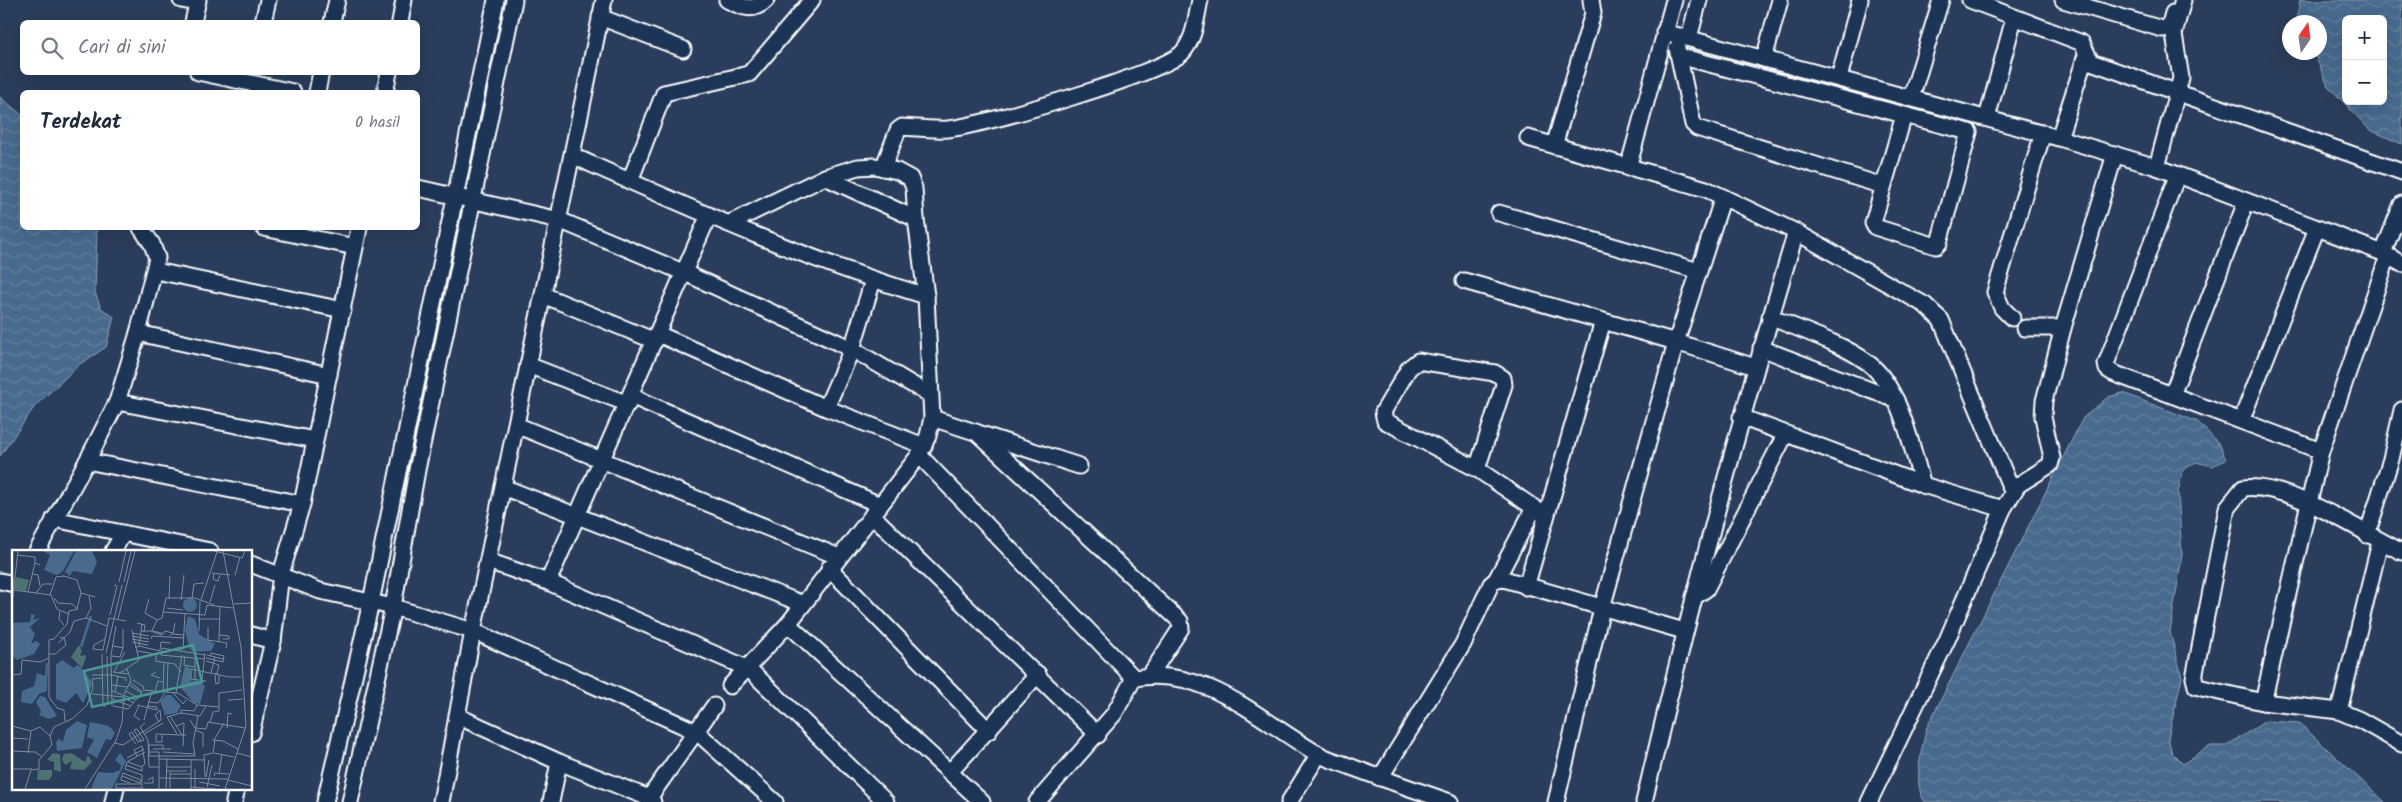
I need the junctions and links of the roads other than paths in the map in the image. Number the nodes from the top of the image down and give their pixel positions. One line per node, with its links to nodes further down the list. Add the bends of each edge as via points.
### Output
1 (181, 0): 22 (street)
2 (268, 0): 26 (street)
3 (337, 0): 27 (street)
4 (496, 0): 62 (street)
5 (514, 0): 64 (street)
6 (604, 0): 23 (street)
7 (727, 0): 8 (street, via 750,9 759,7)
8 (766, 0)
9 (812, 0): 59 (street, via 749,74 664,93)
10 (1200, 0): 54 (street, via 1192,41 1168,63 1096,89 998,118 948,129 902,127)
11 (1591, 0): 50 (street, via 1593,13)
12 (1674, 0): 29 (street)
13 (1699, 0): 30 (street)
14 (1780, 0): 34 (street)
15 (1860, 0): 39 (street)
16 (1940, 0): 44 (street)
17 (1970, 0): 24 (street)
18 (2063, 0): 19 (street, via 2162,29 2169,28 2171,24)
19 (2176, 0)
20 (2183, 0): 43 (street, via 2174,34 2181,78)
21 (400, 1): 28 (street)
22 (198, 2): 25 (street)
23 (600, 17): 31 (street); 52 (street)
24 (2014, 18): 32 (street, via 2082,44); 46 (street)
25 (194, 20)
26 (263, 20)
27 (332, 20)
28 (400, 20)
29 (1669, 33): 30 (street); 33 (street); 55 (street)
30 (1689, 38): 34 (street)
31 (682, 49)
32 (2086, 55): 43 (street, via 2091,62); 49 (street)
33 (1679, 56): 45 (street); 60 (street, via 1693,124 1697,128)
34 (1764, 58): 39 (street)
35 (224, 75): 38 (street)
36 (321, 75): 41 (street)
37 (388, 75): 42 (street)
38 (250, 78): 40 (street)
39 (1839, 78): 44 (street)
40 (287, 90)
41 (318, 90)
42 (385, 90)
43 (2179, 93): 53 (street); 56 (street)
44 (1911, 98): 46 (street)
45 (1904, 115): 60 (street); 60 (street, via 1969,132 1939,243 1931,246 1875,227 1873,218)
46 (1987, 118): 47 (street)
47 (2043, 133): 49 (street); 88 (street, via 1995,292 2002,308)
48 (1528, 138): 50 (street)
49 (2059, 138): 51 (street)
50 (1554, 146): 55 (street)
51 (2115, 154): 53 (street); 91 (street)
52 (573, 156): 59 (street); 70 (street)
53 (2157, 167): 57 (street)
54 (883, 168): 58 (street, via 867,165); 69 (street, via 910,178 914,188)
55 (1628, 168): 63 (street, via 1706,189)
56 (2402, 172)
57 (2177, 176): 65 (street); 101 (street, via 2106,364 2113,373)
58 (825, 178): 69 (street); 71 (street)
59 (630, 181): 68 (street)
60 (1883, 186)
61 (420, 188): 62 (street)
62 (455, 196): 64 (street); 146 (street)
63 (1723, 197): 76 (street); 80 (street)
64 (473, 200): 70 (street); 148 (street, via 417,470)
65 (2246, 202): 72 (street); 101 (street)
66 (2402, 204): 78 (street)
67 (1499, 213): 80 (street)
68 (709, 215): 71 (street); 81 (street)
69 (916, 219): 85 (street)
70 (559, 220): 81 (street); 84 (street)
71 (730, 224): 82 (street)
72 (2317, 228): 78 (street); 109 (street)
73 (142, 230): 79 (street, via 156,252)
74 (274, 230): 77 (street)
75 (359, 230): 77 (street)
76 (1796, 232): 87 (street); 124 (street, via 1925,305 1941,320)
77 (355, 247): 86 (street)
78 (2395, 262): 116 (street)
79 (156, 271): 86 (street); 92 (street)
80 (1700, 271): 94 (street)
81 (685, 273): 93 (street); 96 (street)
82 (873, 280): 85 (street); 96 (street)
83 (1464, 281): 89 (street)
84 (543, 295): 93 (street); 97 (street)
85 (926, 296): 100 (street)
86 (342, 310): 99 (street)
87 (1770, 317): 95 (street); 103 (street, via 1856,354 1877,371)
88 (2012, 318)
89 (1603, 320): 94 (street); 129 (street)
90 (2026, 328): 91 (street)
91 (2063, 328): 124 (street, via 2042,411 2052,458 2050,465)
92 (138, 333): 99 (street); 104 (street)
93 (657, 338): 102 (street); 105 (street)
94 (1676, 342): 98 (street); 149 (street)
95 (1761, 348): 98 (street); 103 (street)
96 (852, 349): 100 (street); 105 (street)
97 (528, 365): 102 (street); 110 (street)
98 (1755, 367): 107 (street)
99 (329, 375): 114 (street)
100 (930, 394): 108 (street)
101 (2172, 395): 109 (street)
102 (630, 400): 118 (street); 128 (street)
103 (1896, 400): 122 (street)
104 (117, 402): 114 (street); 119 (street)
105 (826, 408): 115 (street)
106 (2402, 410): 117 (street)
107 (1741, 417): 112 (street); 145 (street)
108 (932, 418): 111 (street); 115 (street)
109 (2241, 421): 116 (street)
110 (516, 425): 118 (street); 123 (street)
111 (976, 432): 120 (street); 157 (street, via 1180,621 1181,628)
112 (1785, 435): 122 (street); 145 (street, via 1706,589)
113 (2402, 438): 117 (street)
114 (315, 440): 126 (street)
115 (921, 451): 128 (street); 158 (street)
116 (2321, 451): 125 (street)
117 (2391, 459): 133 (street)
118 (603, 460): 130 (street); 139 (street)
119 (87, 461): 126 (street); 131 (street)
120 (1079, 466)
121 (1477, 469): 121 (street, via 1504,378 1495,373 1418,360 1412,364 1384,412 1385,421); 129 (street)
122 (1923, 486): 127 (street)
123 (503, 487): 130 (street); 138 (street)
124 (2012, 491): 127 (street)
125 (2308, 502): 133 (street); 160 (street); 160 (street, via 2253,487 2243,488 2227,508 2194,678 2196,686)
126 (302, 504): 141 (street)
127 (2003, 509): 187 (street, via 1947,640)
128 (876, 510): 139 (street); 156 (street)
129 (1540, 512): 142 (street); 144 (street)
130 (578, 516): 143 (street); 147 (street)
131 (54, 518): 132 (street); 134 (street)
132 (123, 534): 135 (street); 136 (street)
133 (2374, 538): 137 (street); 163 (street)
134 (38, 550)
135 (114, 550)
136 (209, 550)
137 (2402, 552)
138 (488, 561): 143 (street); 151 (street)
139 (834, 562): 147 (street); 166 (street)
140 (252, 564): 141 (street)
141 (281, 574): 146 (street, via 320,591); 154 (street)
142 (1496, 580): 144 (street, via 1504,579); 173 (street, via 1491,584 1463,644)
143 (548, 582): 155 (street)
144 (1526, 586): 149 (street)
145 (1694, 597): 152 (street)
146 (371, 602): 148 (street); 175 (street)
147 (803, 604): 150 (street)
148 (393, 607): 151 (street); 176 (street)
149 (1602, 608): 152 (street); 185 (street)
150 (788, 624): 155 (street); 172 (street)
151 (473, 631): 164 (street); 167 (street)
152 (1684, 631): 186 (street)
153 (252, 636): 154 (street)
154 (274, 641): 161 (street)
155 (749, 669): 159 (street); 180 (street)
156 (1038, 674): 166 (street); 168 (street)
157 (1150, 675): 158 (street); 170 (street, via 1188,680 1213,689 1244,705)
158 (1134, 678): 168 (street)
159 (730, 686)
160 (2263, 702): 163 (street)
161 (255, 705): 165 (street)
162 (714, 706): 167 (street)
163 (2339, 712): 169 (street)
164 (457, 716): 171 (street); 177 (street)
165 (252, 726)
166 (989, 731): 172 (street)
167 (697, 732): 174 (street); 179 (street)
168 (1098, 735): 182 (street)
169 (2402, 744)
170 (1319, 754): 173 (street); 183 (street)
171 (559, 762): 174 (street); 178 (street)
172 (950, 772): 181 (street)
173 (1380, 778): 184 (street)
174 (650, 800)
175 (325, 802)
176 (350, 802)
177 (441, 802)
178 (551, 802)
179 (775, 802)
180 (886, 802)
181 (982, 802)
182 (1037, 802)
183 (1290, 802)
184 (1450, 802)
185 (1556, 802)
186 (1644, 802)
187 (1869, 802)

